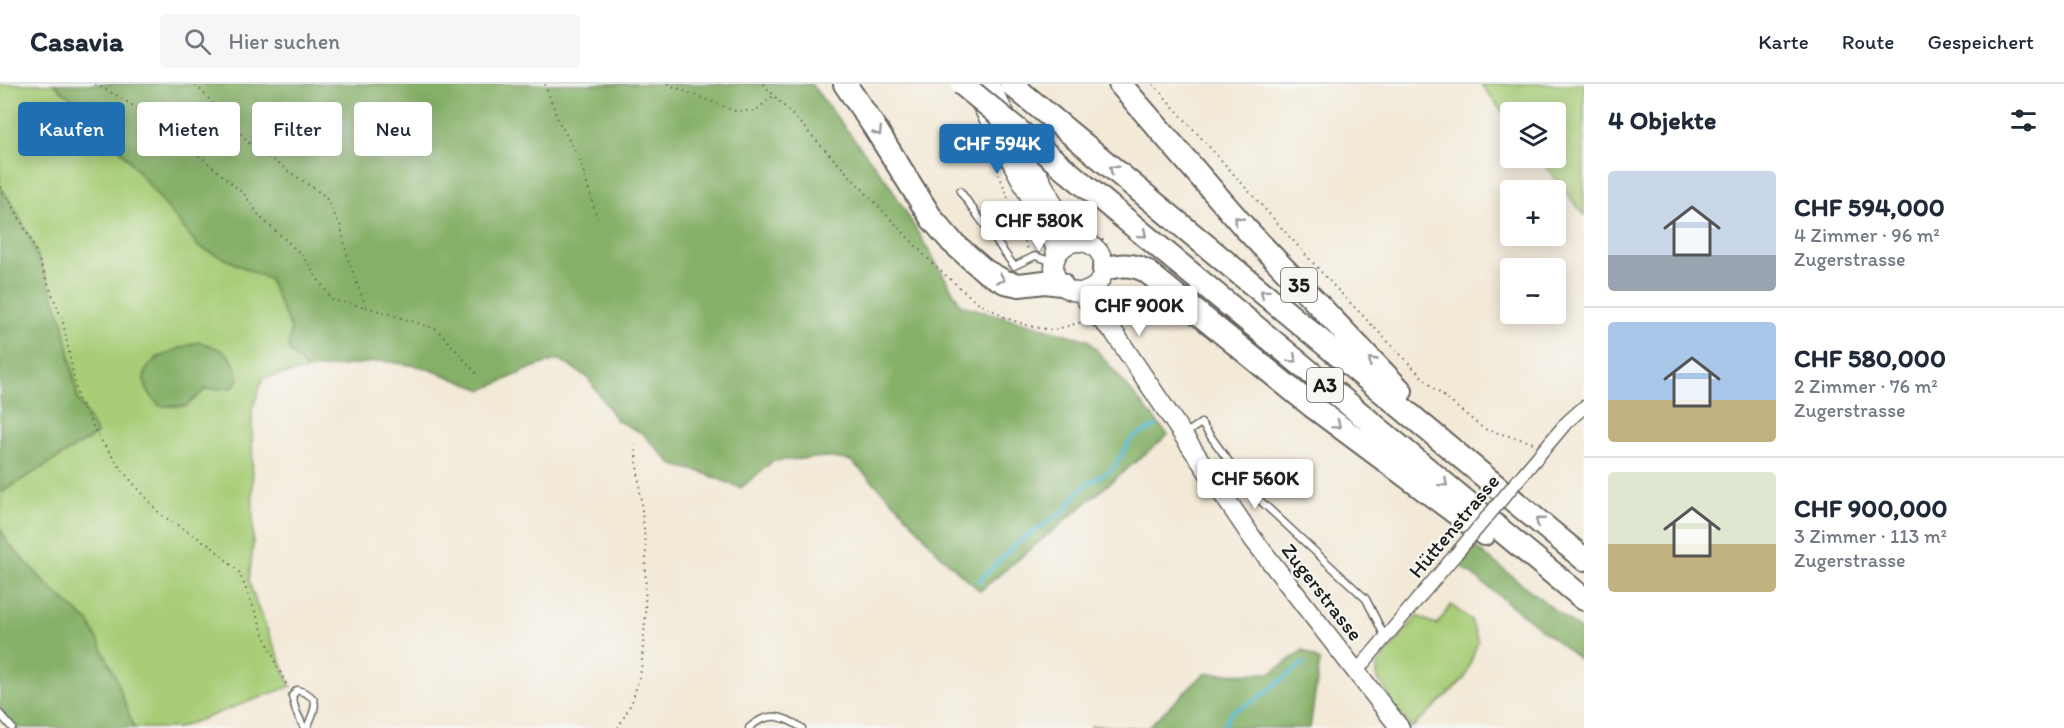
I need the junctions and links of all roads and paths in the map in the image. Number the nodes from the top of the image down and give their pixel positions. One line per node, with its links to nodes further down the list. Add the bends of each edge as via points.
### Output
1 (95, 84): 21 (path, via 144,113 244,195 260,217 301,254 332,300)
2 (195, 84): 21 (path, via 253,147 325,196 341,227 348,260)
3 (545, 84): 16 (path, via 558,120 580,160)
4 (667, 84): 12 (path, via 735,111 755,111)
5 (845, 84): 20 (highway, one-way to 20, via 932,219 985,271 1019,285)
6 (962, 84): 29 (highway, A3, one-way to 29, bridge)
7 (971, 84): 19 (main road, Zugerstrasse, via 1048,231)
8 (988, 84): 17 (main road, Zugerstrasse, via 1066,227)
9 (1011, 84): 27 (highway, A3, one-way to 9)
10 (1120, 84): 27 (highway, 35, one-way to 10, via 1245,228)
11 (1153, 84): 26 (path, via 1331,283 1432,387 1484,429)
12 (773, 96)
13 (998, 171): 18 (path)
14 (0, 187): 33 (path, via 35,251 63,322 78,399 97,434 161,515 211,546 238,572)
15 (960, 191): 18 (lane, via 1014,266)
16 (597, 218)
17 (1079, 242): 19 (main road, via 1066,246); 20 (main road, Zugerstrasse, via 1100,253)
18 (1031, 258): 19 (lane)
19 (1055, 259): 20 (main road, Zugerstrasse, via 1056,278)
20 (1085, 283): 24 (main road, Zugerstrasse, via 1098,317 1113,331); 30 (highway, one-way to 30, via 1128,265 1146,271 1312,406)
21 (366, 307): 22 (path, via 437,329)
22 (476, 373)
23 (1584, 407): 26 (street, Hüttenstrasse)
24 (1183, 436): 31 (lane, via 1201,423 1251,492 1366,598); 32 (main road, Zugerstrasse, via 1253,539)
25 (635, 445): 37 (path, via 646,548 645,621 640,671 632,702)
26 (1546, 446): 31 (street, Hüttenstrasse, bridge)
27 (1486, 478): 28 (highway, A3, one-way to 27)
28 (1584, 559)
29 (1584, 599)
30 (1584, 607)
31 (1385, 638): 32 (street, Hüttenstrasse)
32 (1356, 672): 40 (main road, Zugerstrasse)
33 (292, 696): 36 (lane); 36 (lane, via 297,690 315,700)
34 (0, 714): 35 (lane)
35 (12, 728)
36 (305, 728)
37 (618, 728)
38 (749, 728): 39 (lane, via 757,721 775,716)
39 (802, 728)
40 (1400, 728)

